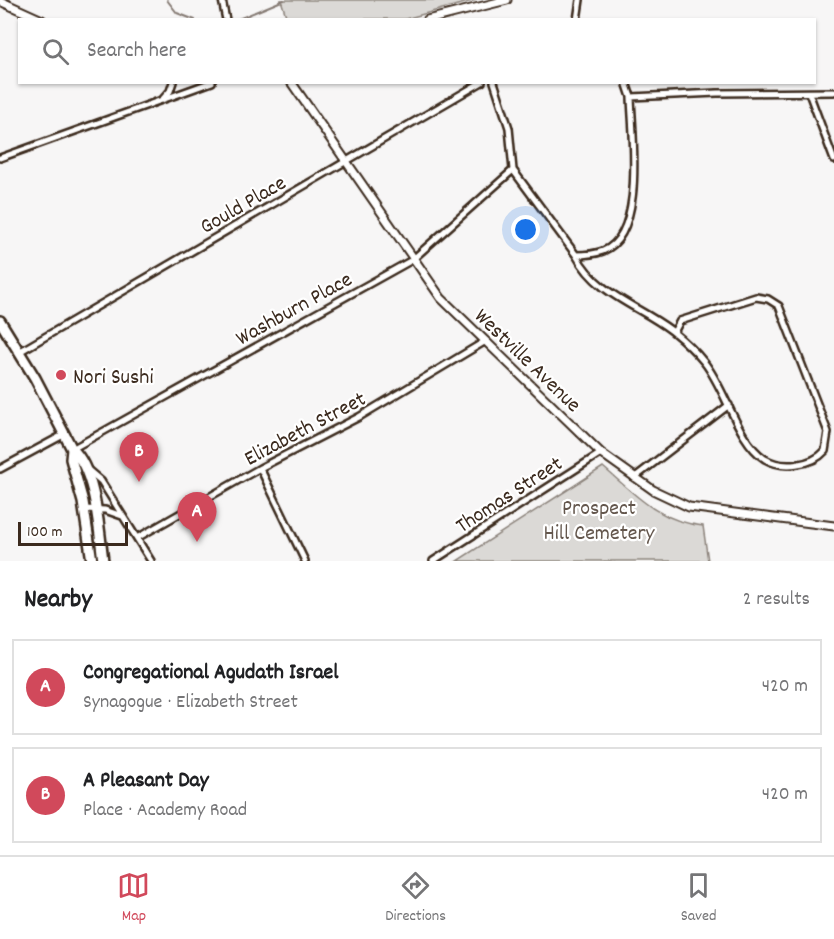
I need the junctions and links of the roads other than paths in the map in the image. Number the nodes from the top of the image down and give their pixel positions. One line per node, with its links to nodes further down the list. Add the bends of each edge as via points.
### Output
1 (222, 0): 6 (street)
2 (507, 0): 7 (street)
3 (579, 0): 8 (street)
4 (0, 1): 5 (street)
5 (38, 18)
6 (226, 18)
7 (435, 18)
8 (578, 18)
9 (172, 84): 18 (street)
10 (207, 84): 18 (street)
11 (292, 84): 21 (street, Westville Avenue)
12 (479, 84): 21 (street, Gould Place)
13 (495, 84): 22 (street, via 509,128)
14 (627, 84): 17 (street)
15 (834, 92): 16 (street)
16 (809, 93): 17 (street); 20 (street)
17 (631, 97): 23 (street, via 631,213 624,232 605,251)
18 (158, 104): 19 (street)
19 (0, 158)
20 (834, 160)
21 (345, 163): 24 (street, Westville Avenue); 28 (street, Gould Place)
22 (513, 170): 23 (street); 24 (street, Washburn Place)
23 (576, 255): 26 (street, via 612,295)
24 (412, 260): 27 (street, Westville Avenue, via 441,298); 32 (street, Washburn Place)
25 (0, 321): 28 (main road)
26 (674, 332): 29 (street, via 705,363); 31 (street, via 680,321 731,304 756,297 774,302 783,311)
27 (484, 342): 33 (street, Westville Avenue); 35 (street, Elizabeth Street, via 359,417)
28 (19, 352): 30 (main road)
29 (729, 405): 31 (street, via 751,444 771,462 808,462 822,456); 37 (street)
30 (65, 434): 32 (main road); 36 (street)
31 (831, 441)
32 (72, 449): 34 (main road); 38 (main road)
33 (601, 453): 37 (street, Westville Avenue); 47 (street, Thomas Street)
34 (85, 466): 39 (main road); 40 (street, via 101,481)
35 (260, 468): 42 (street, Elizabeth Street); 46 (street)
36 (0, 469)
37 (634, 477): 41 (street, Westville Avenue, via 689,507)
38 (84, 509): 39 (street); 43 (main road)
39 (95, 509): 40 (street); 44 (main road)
40 (122, 516): 42 (street)
41 (834, 526)
42 (137, 538): 45 (street)
43 (92, 561)
44 (103, 561)
45 (151, 561)
46 (305, 561)
47 (433, 561)

